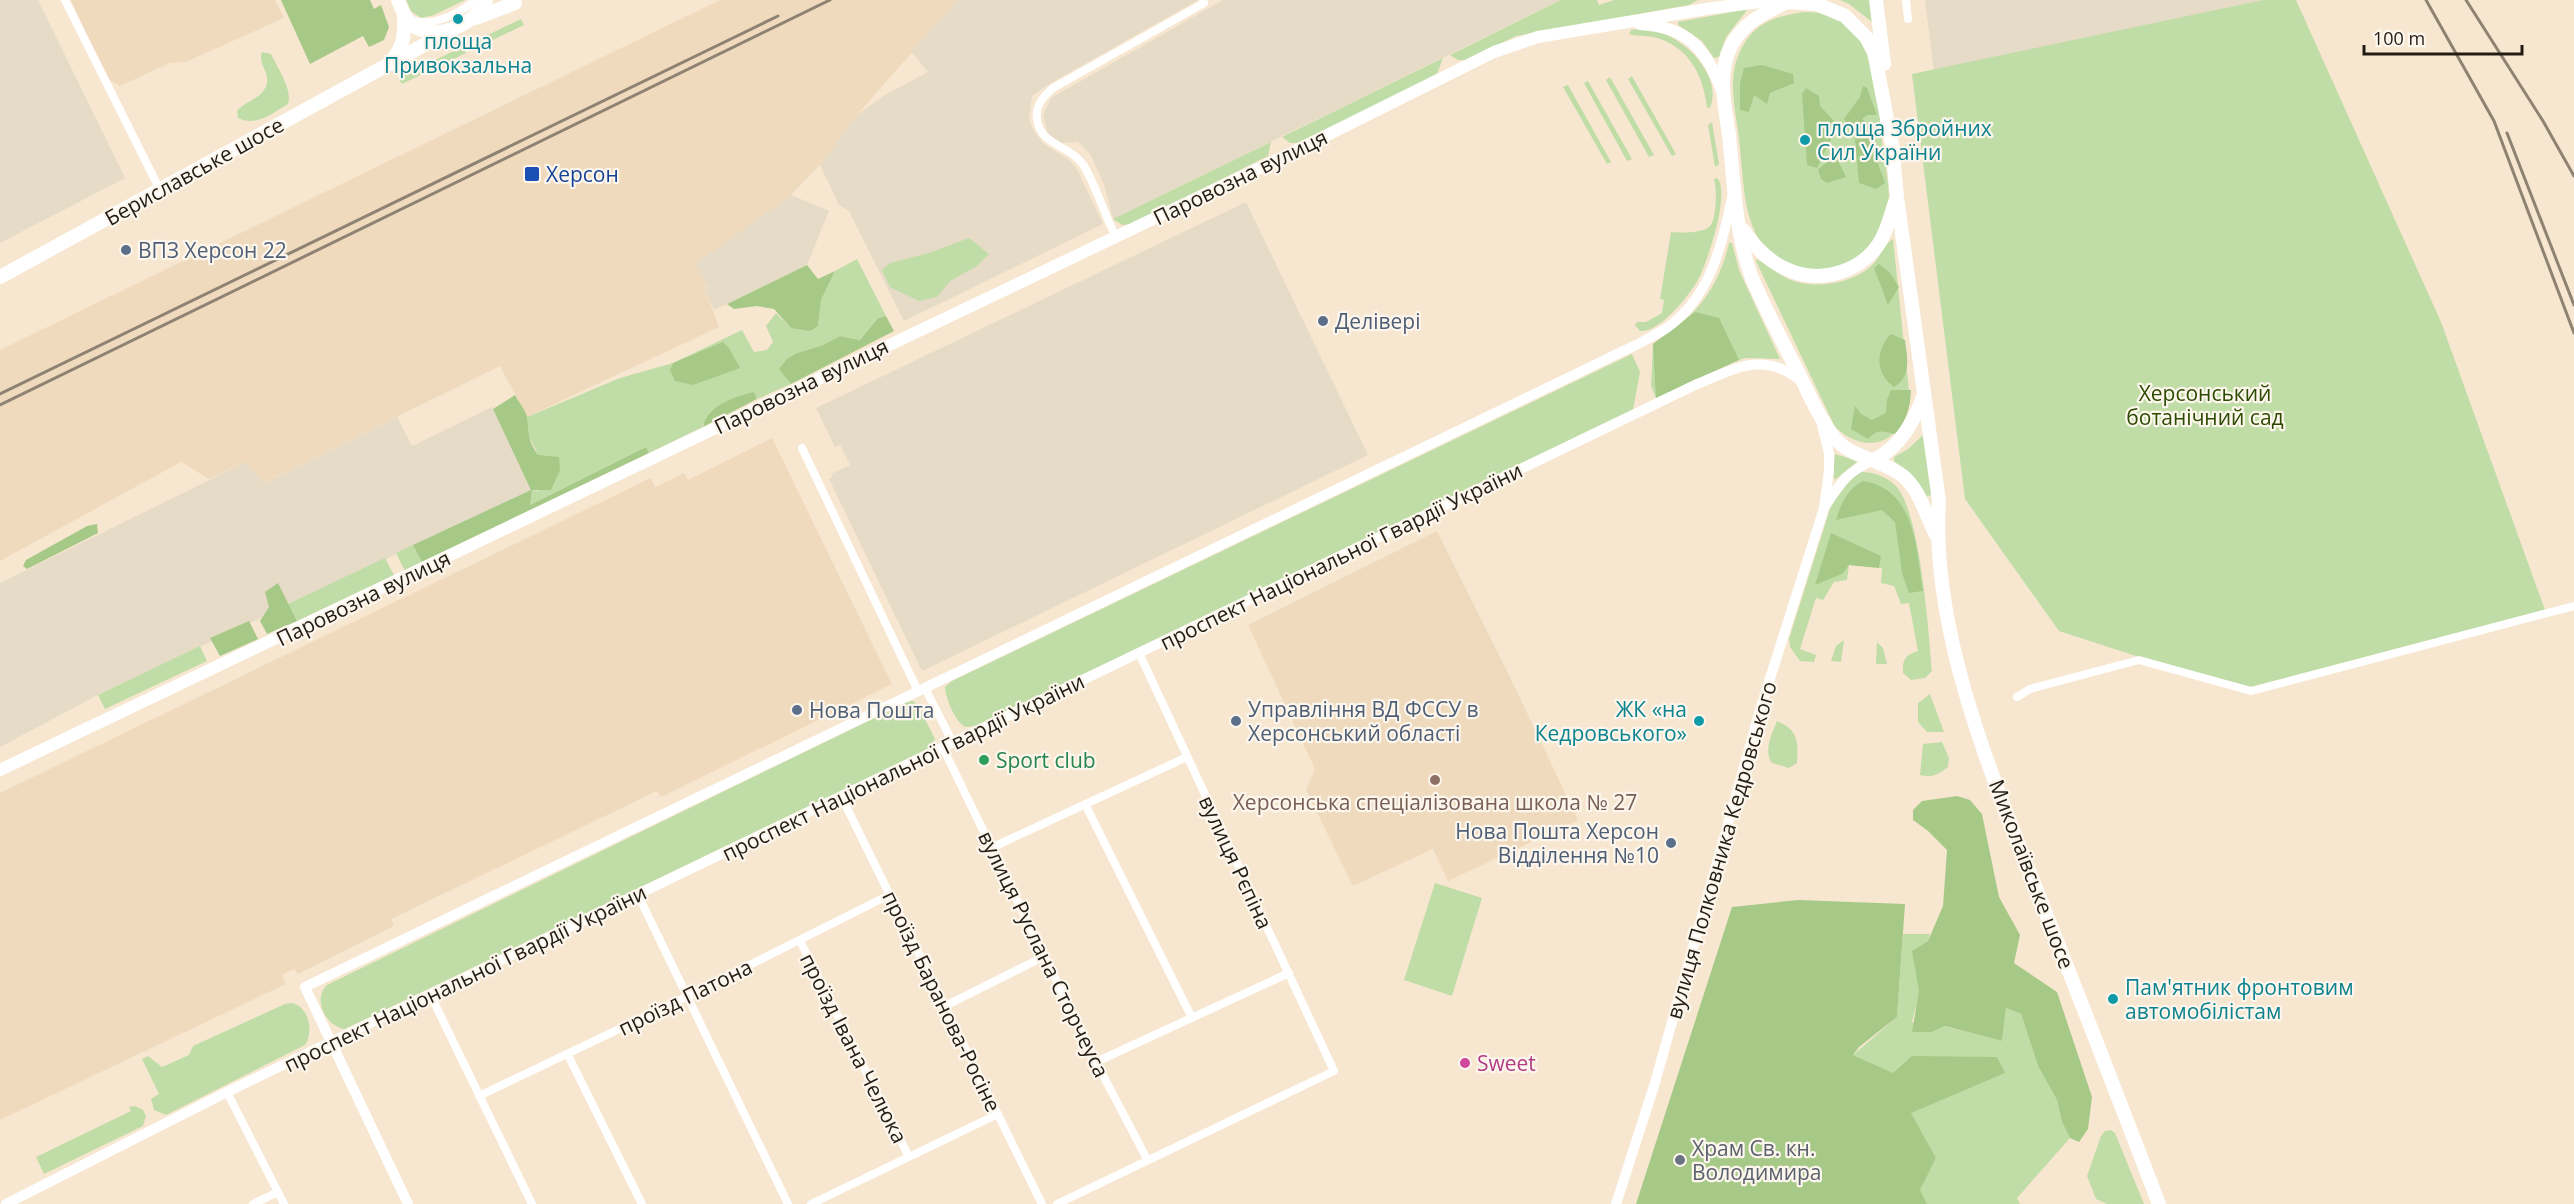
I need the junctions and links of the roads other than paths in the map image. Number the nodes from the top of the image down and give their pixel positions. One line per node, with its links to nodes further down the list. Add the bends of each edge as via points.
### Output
1 (65, 0): 20 (street)
2 (398, 0): 11 (main road)
3 (475, 0): 11 (street, via 436,21 421,23)
4 (486, 0): 13 (main road, via 483,9)
5 (510, 0): 13 (main road, Бериславське шосе, via 515,3)
6 (1203, 0): 23 (street, via 1204,3 1053,88 1038,106 1036,114 1045,138 1082,162)
7 (1876, 0): 18 (main road)
8 (1906, 0): 12 (street)
9 (1789, 1): 10 (main road, Паровозна вулиця); 17 (main road, via 1752,20 1732,44 1726,57); 18 (main road, via 1817,4 1845,16 1866,37 1874,51)
10 (1712, 4): 14 (main road, Паровозна вулиця)
11 (404, 15): 15 (main road, via 423,30); 16 (main road, Бериславське шосе, via 402,46)
12 (1908, 19)
13 (469, 21): 15 (main road, Бериславське шосе)
14 (1609, 26): 17 (main road, Паровозна вулиця, via 1662,26 1681,33 1708,58); 23 (main road, Паровозна вулиця, via 1538,38 1494,52)
15 (455, 28): 16 (main road, Бериславське шосе)
16 (387, 65): 20 (main road, Бериславське шосе)
17 (1724, 96): 19 (main road)
18 (1892, 144): 21 (main road)
19 (1735, 189): 22 (main road); 34 (street, via 1716,264 1694,302 1669,326)
20 (160, 190): 24 (main road, Бериславське шосе)
21 (1897, 197): 22 (main road, via 1885,233 1869,256 1847,270 1826,276 1804,276 1782,268 1760,252); 26 (main road)
22 (1740, 225): 25 (main road, via 1752,278)
23 (1116, 237): 38 (main road, Паровозна вулиця)
24 (0, 277)
25 (1804, 383): 27 (main road); 33 (street, проспект Національної Гвардії України, via 1784,368 1755,363 1706,381)
26 (1924, 395): 29 (main road, via 1915,419 1902,437); 31 (main road, Миколаївське шосе, via 1939,501)
27 (1820, 417): 29 (main road, via 1845,447); 30 (street, вулиця Полковника Кедровського, via 1829,453)
28 (802, 448): 34 (street)
29 (1874, 460): 30 (street, вулиця Полковника Кедровського, via 1847,475); 31 (main road, Миколаївське шосе, via 1903,476 1912,486)
30 (1824, 508): 61 (street, вулиця Полковника Кедровського, via 1760,710)
31 (1936, 536): 72 (main road, Миколаївське шосе, via 1959,668 1998,791)
32 (2574, 606): 35 (street, via 2251,691 2139,660 2030,689)
33 (1138, 653): 36 (street, проспект Національної Гвардії України); 37 (street, вулиця Рєпіна)
34 (921, 689): 36 (street, вулиця Руслана Сторчеуса); 51 (street, via 305,987)
35 (2018, 697)
36 (948, 746): 39 (street, проспект Національної Гвардії України); 41 (street, вулиця Руслана Сторчеуса)
37 (1187, 757): 40 (street); 46 (street, вулиця Рєпіна)
38 (0, 770)
39 (842, 798): 42 (street, проспект Національної Гвардії України); 43 (street, проїзд Баранова-Росіне)
40 (1085, 804): 41 (street); 50 (street)
41 (991, 848): 45 (street, вулиця Руслана Сторчеуса)
42 (638, 895): 47 (street, проспект Національної Гвардії України); 48 (street)
43 (889, 895): 44 (street, проїзд Патона); 49 (street, проїзд Баранова-Росіне)
44 (800, 941): 48 (street, проїзд Патона); 57 (street, проїзд Івана Челюка)
45 (1045, 956): 49 (street); 53 (street, вулиця Руслана Сторчеуса)
46 (1289, 973): 50 (street); 58 (street, вулиця Рєпіна, via 1334,1071)
47 (430, 994): 51 (street, проспект Національної Гвардії України); 55 (street)
48 (686, 997): 52 (street, проїзд Патона); 68 (street)
49 (945, 1006): 56 (street, проїзд Баранова-Росіне)
50 (1192, 1018): 53 (street)
51 (332, 1043): 54 (street, проспект Національної Гвардії України); 65 (street)
52 (568, 1055): 55 (street, проїзд Патона); 67 (street)
53 (1096, 1062): 58 (street, вулиця Руслана Сторчеуса)
54 (227, 1092): 59 (street); 60 (street, проспект Національної Гвардії України)
55 (479, 1096): 66 (street)
56 (998, 1114): 57 (street); 70 (street, проїзд Баранова-Росіне)
57 (908, 1155): 69 (street)
58 (1147, 1160): 71 (street)
59 (278, 1192): 63 (street); 64 (street)
60 (27, 1200): 62 (street, проспект Національної Гвардії України)
61 (1619, 1201)
62 (6, 1204)
63 (253, 1204)
64 (284, 1204)
65 (408, 1204)
66 (532, 1204)
67 (642, 1204)
68 (788, 1204)
69 (811, 1204)
70 (1042, 1204)
71 (1057, 1204)
72 (2159, 1204)

